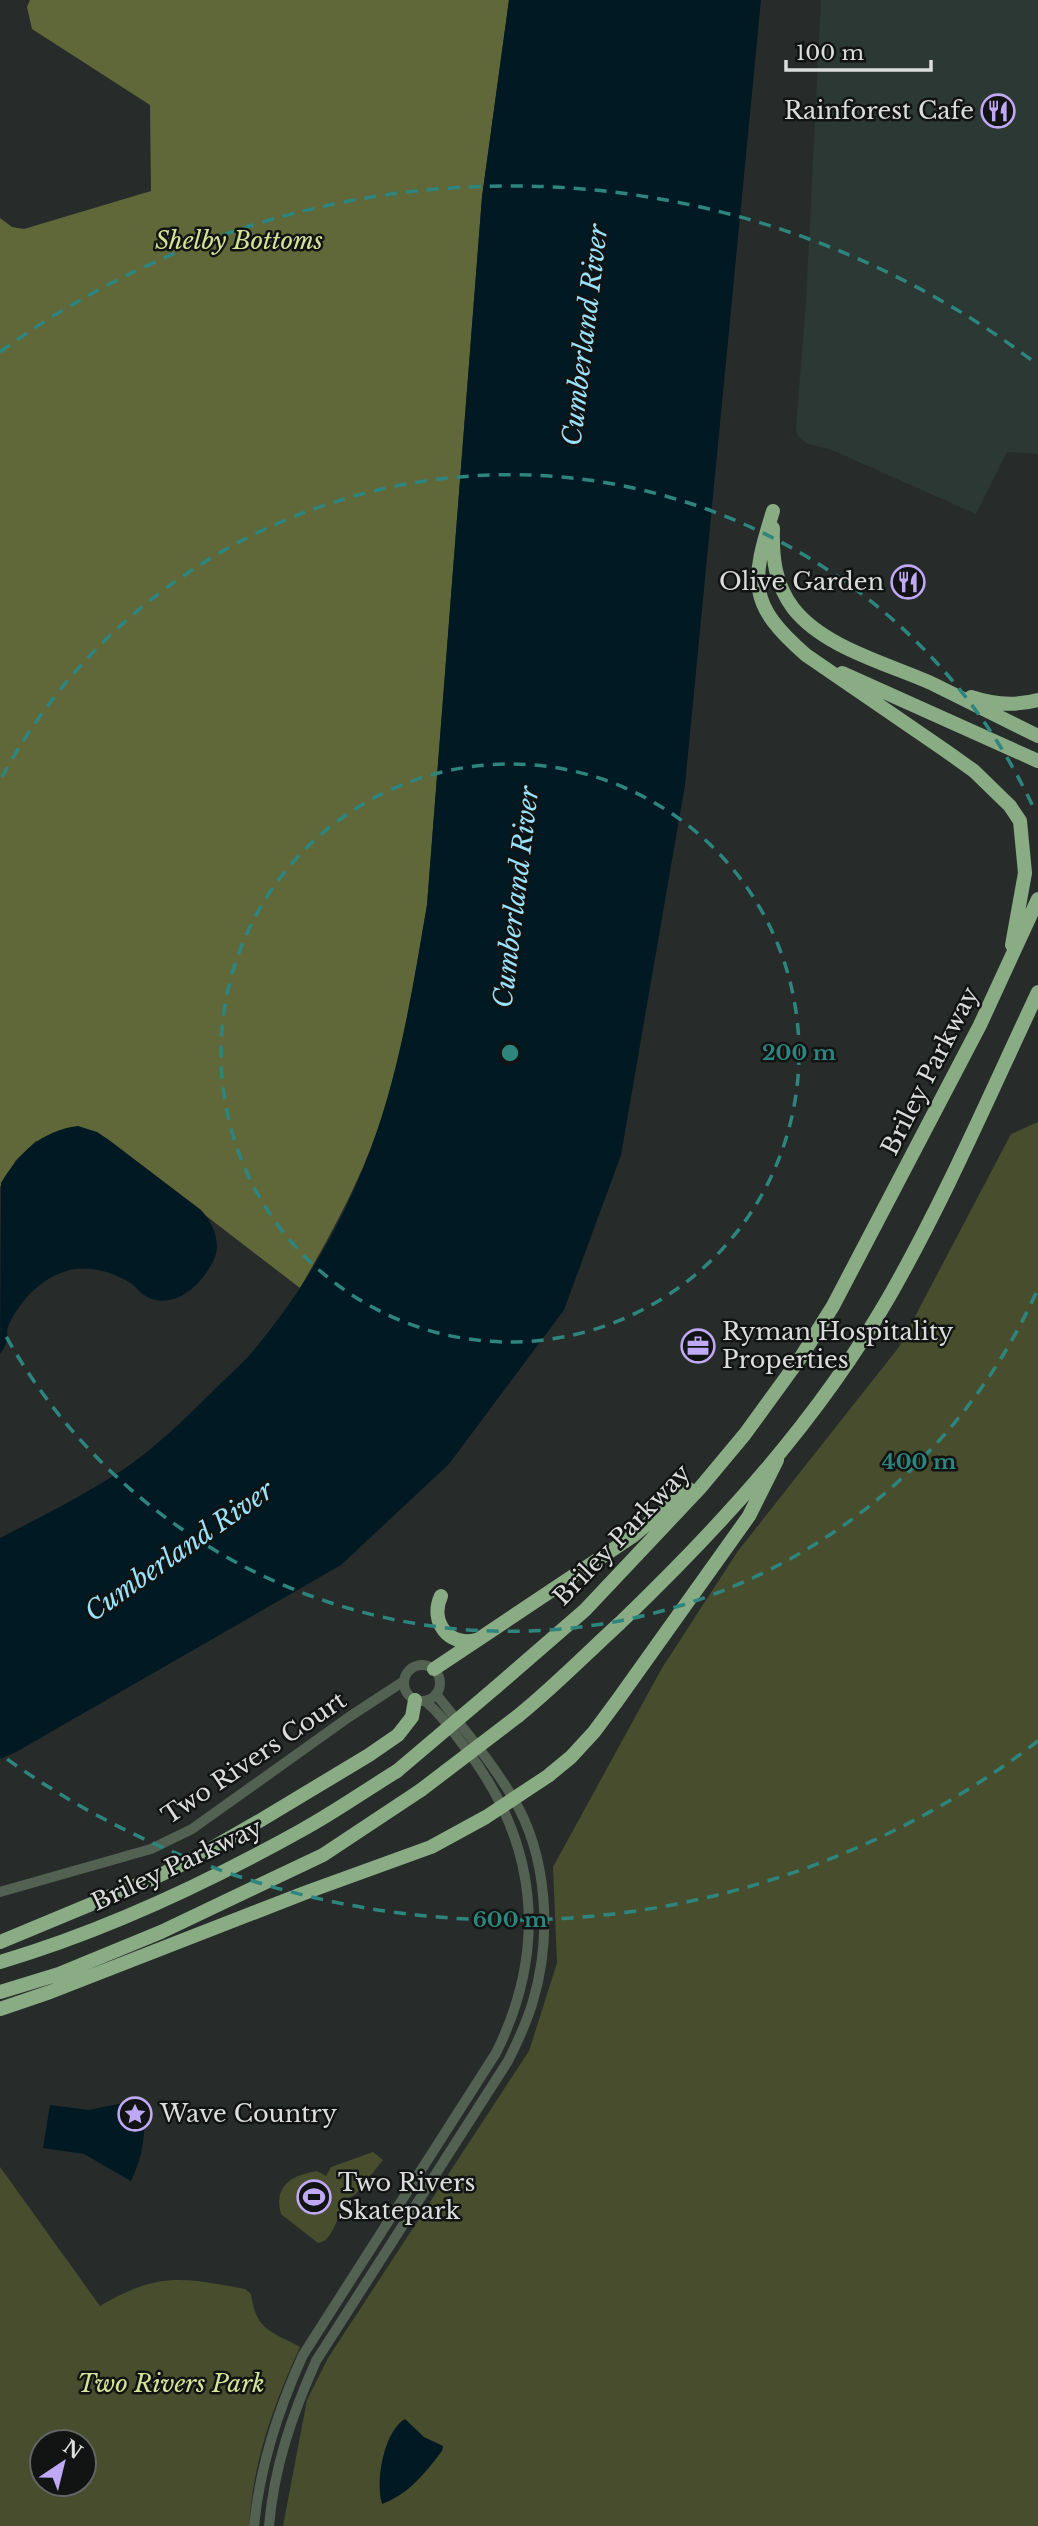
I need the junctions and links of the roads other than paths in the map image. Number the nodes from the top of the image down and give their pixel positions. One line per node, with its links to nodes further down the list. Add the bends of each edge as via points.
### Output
1 (794, 608): 2 (highway); 2 (highway, via 776,575 773,511 757,568 765,611); 4 (highway, via 829,638)
2 (775, 624): 3 (highway)
3 (806, 655): 7 (highway); 9 (highway, via 974,771 1020,821 1025,873)
4 (932, 684): 5 (highway, via 999,704); 6 (highway)
5 (1038, 700)
6 (1038, 736)
7 (1038, 761)
8 (1038, 899): 9 (highway, Briley Parkway)
9 (1008, 967): 11 (highway, Briley Parkway, via 833,1306)
10 (1038, 992): 12 (highway, via 931,1219 888,1298)
11 (776, 1392): 14 (highway, via 696,1483 633,1536); 23 (highway, Briley Parkway, bridge, via 701,1488 585,1610 397,1771 304,1829 188,1888 94,1930)
12 (776, 1460): 20 (highway, via 749,1516 594,1732 548,1776); 24 (highway, bridge, via 671,1574 542,1696 421,1790 323,1855 161,1932 59,1974)
13 (441, 1596): 14 (highway, via 436,1613 443,1630 457,1640)
14 (478, 1639): 15 (highway)
15 (433, 1669): 16 (street, via 416,1667); 17 (street, via 440,1686)
16 (404, 1681): 18 (street); 19 (street, Two Rivers Court)
17 (436, 1694): 18 (street); 20 (street, via 485,1756)
18 (416, 1699): 19 (street, via 387,1698); 20 (street, via 437,1711); 22 (highway, via 412,1717 398,1735 261,1820 163,1874)
19 (374, 1703): 21 (street, Two Rivers Court, via 192,1829 151,1849)
20 (508, 1802): 25 (highway, via 431,1847); 26 (street, via 529,1906 530,1937 520,1997 495,2053 303,2355 267,2448); 27 (street, via 532,1841 543,1905 541,1969 534,2001 508,2061 316,2361 281,2451)
21 (0, 1892)
22 (0, 1942)
23 (0, 1962)
24 (0, 1992)
25 (0, 2009)
26 (254, 2526)
27 (269, 2526)

